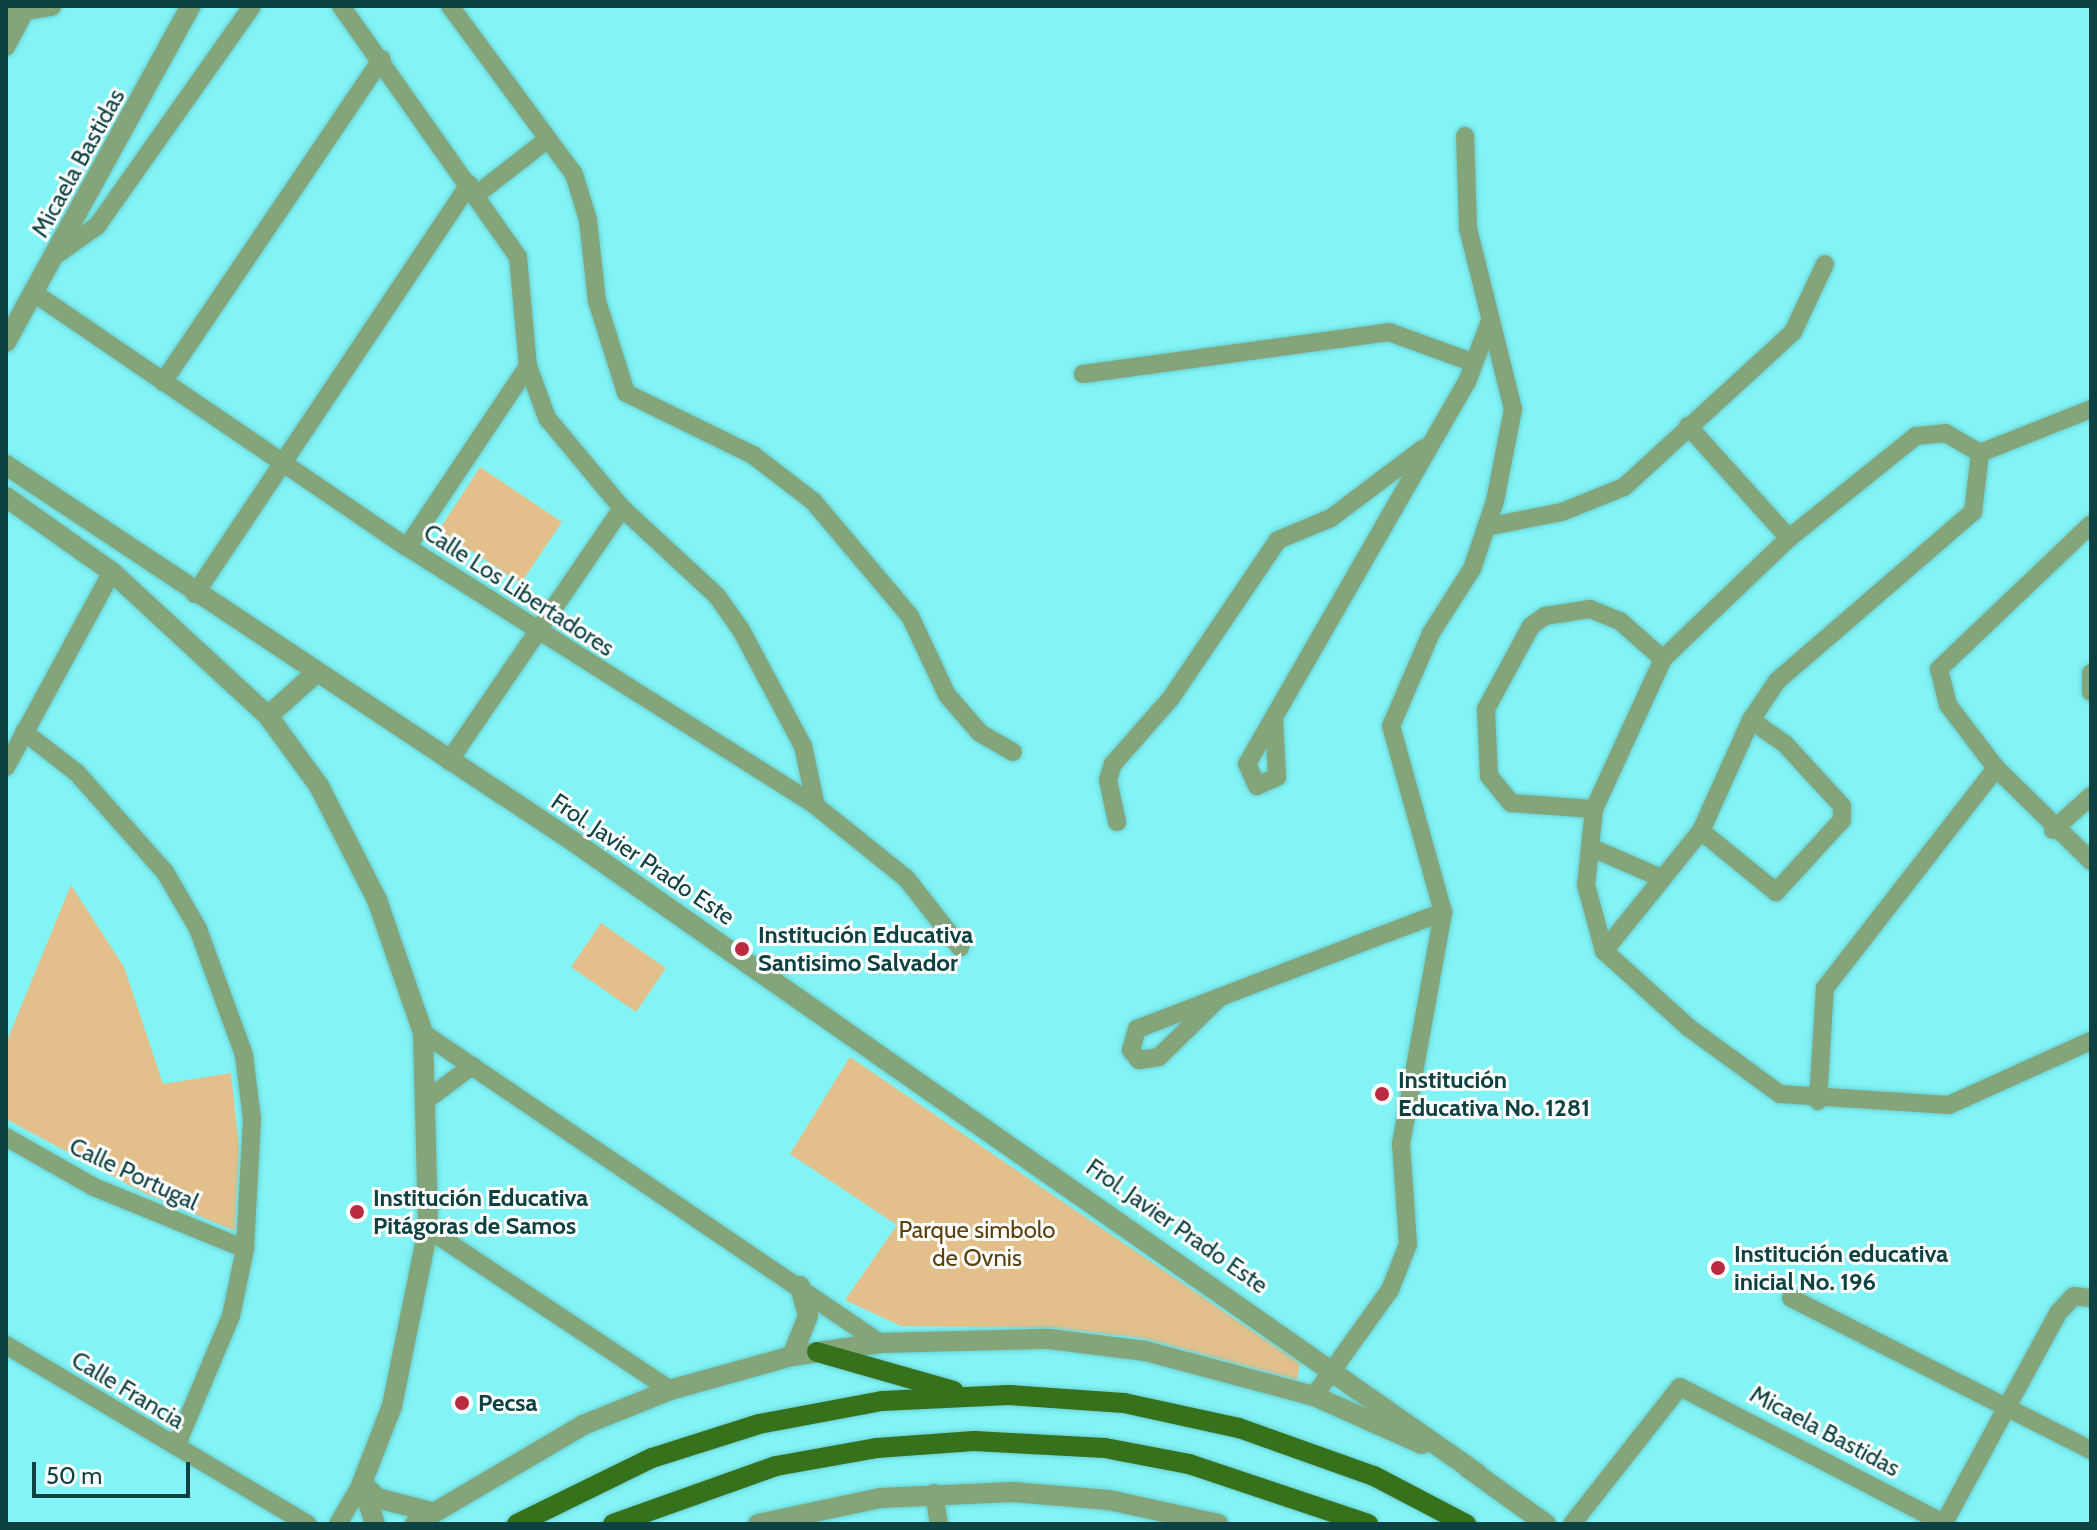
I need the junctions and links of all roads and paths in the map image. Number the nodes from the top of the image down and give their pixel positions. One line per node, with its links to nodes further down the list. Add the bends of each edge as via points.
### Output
1 (51, 6): 6 (street)
2 (191, 6): 12 (street, Micaela Bastidas)
3 (252, 6): 12 (street, via 97,226)
4 (341, 6): 8 (street)
5 (450, 6): 10 (street)
6 (15, 12): 7 (street)
7 (6, 47)
8 (382, 59): 11 (street); 20 (street)
9 (1465, 136): 15 (street, via 1468,229)
10 (548, 139): 11 (street); 44 (street, via 574,174 588,220 597,301 626,393 753,455 813,501 910,616 947,695 980,733)
11 (472, 190): 18 (street, via 518,257); 25 (street)
12 (56, 255): 14 (street, Micaela Bastidas)
13 (1825, 264): 22 (street, via 1793,332)
14 (34, 293): 16 (street, Micaela Bastidas); 20 (street, Calle Los Libertadores)
15 (1490, 321): 17 (street); 30 (street, via 1513,409)
16 (6, 342)
17 (1474, 363): 19 (street, via 1389,332); 23 (street)
18 (528, 366): 28 (street, via 547,418); 32 (street)
19 (1083, 374)
20 (163, 382): 25 (street, Calle Los Libertadores)
21 (2091, 409): 24 (street)
22 (1688, 426): 30 (street, via 1624,487 1562,512); 31 (street)
23 (1427, 446): 41 (street); 51 (street, via 1331,518 1278,540 1171,698 1113,764 1108,780)
24 (1980, 453): 31 (street, via 1946,433 1916,436); 42 (street, via 1973,512 1777,681)
25 (280, 462): 32 (street, Calle Los Libertadores); 34 (street)
26 (6, 465): 34 (street, Frol. Javier Prado Este)
27 (6, 497): 33 (street)
28 (622, 508): 35 (street); 49 (street, via 717,596 741,630 803,746)
29 (2091, 524): 47 (street, via 1939,669 1948,705)
30 (1486, 527): 57 (street, via 1391,726)
31 (1789, 538): 36 (street)
32 (407, 547): 35 (street, Calle Los Libertadores)
33 (112, 572): 40 (street); 43 (street)
34 (195, 594): 37 (street, Frol. Javier Prado Este)
35 (535, 629): 45 (street); 49 (street, Calle Los Libertadores)
36 (1663, 659): 50 (street); 50 (street, via 1620,621 1590,609 1545,616 1531,626 1486,709 1489,776 1511,803)
37 (316, 673): 40 (street); 45 (street, Frol. Javier Prado Este)
38 (2091, 673): 39 (street)
39 (2091, 692)
40 (268, 716): 61 (street, via 319,786 377,900)
41 (1274, 719)
42 (1751, 720): 53 (street); 53 (street, via 1785,744 1842,806 1842,820 1776,892)
43 (24, 732): 46 (street); 68 (street, via 125,821 198,929 245,1062 252,1119)
44 (1013, 752)
45 (449, 761): 76 (street, Frol. Javier Prado Este)
46 (6, 767)
47 (1996, 768): 52 (street); 65 (street, via 1825,988)
48 (2091, 796): 52 (street)
49 (816, 806): 58 (street, Calle Los Libertadores, via 906,878)
50 (1594, 809): 54 (street)
51 (1117, 822)
52 (2053, 830): 55 (street)
53 (1701, 831): 56 (street)
54 (1590, 847): 56 (street); 59 (street, via 1586,885)
55 (2091, 861)
56 (1661, 878): 59 (street)
57 (1443, 912): 60 (street); 76 (street, via 1401,1144 1408,1244 1390,1290)
58 (960, 947)
59 (1604, 951): 65 (street, via 1759,1084)
60 (1219, 998): 60 (street, via 1137,1029 1131,1050 1139,1060 1159,1057)
61 (423, 1033): 63 (street); 64 (street)
62 (2091, 1041): 65 (street, via 1949,1105)
63 (472, 1066): 64 (street); 69 (street)
64 (425, 1101): 67 (street)
65 (1818, 1101)
66 (6, 1137): 68 (street, Calle Portugal, via 94,1187)
67 (428, 1229): 77 (street); 84 (street, via 392,1406)
68 (245, 1249): 81 (street, via 231,1316)
69 (800, 1286): 72 (street); 75 (street, via 808,1316)
70 (2083, 1297): 80 (street)
71 (1791, 1298): 80 (street)
72 (880, 1343): 74 (street); 79 (street, via 973,1338 1118,1348)
73 (6, 1345): 81 (street, Calle Francia)
74 (817, 1352): 75 (street); 78 (main road)
75 (792, 1356): 77 (street)
76 (1336, 1368): 79 (street); 83 (street, Frol. Javier Prado Este)
77 (670, 1390): 86 (street, via 583,1425)
78 (969, 1395): 90 (main road, via 841,1407 717,1435 615,1473); 96 (main road, via 1124,1403 1216,1422 1346,1464)
79 (1314, 1396): 83 (street)
80 (2005, 1404): 82 (street); 99 (street)
81 (176, 1446): 87 (street, Calle Francia)
82 (2091, 1450)
83 (1478, 1474): 97 (street)
84 (362, 1483): 86 (street, via 377,1498); 88 (street); 89 (street)
85 (934, 1493): 92 (street); 93 (street); 94 (street, via 1109,1500)
86 (423, 1518)
87 (308, 1524)
88 (338, 1524)
89 (375, 1524)
90 (517, 1524)
91 (613, 1524): 95 (main road, via 776,1466 877,1448 974,1441 1175,1461)
92 (758, 1524)
93 (939, 1524)
94 (1218, 1524)
95 (1368, 1524)
96 (1466, 1524)
97 (1546, 1524)
98 (1572, 1524): 99 (street, Micaela Bastidas, via 1680,1387)
99 (1944, 1524)

